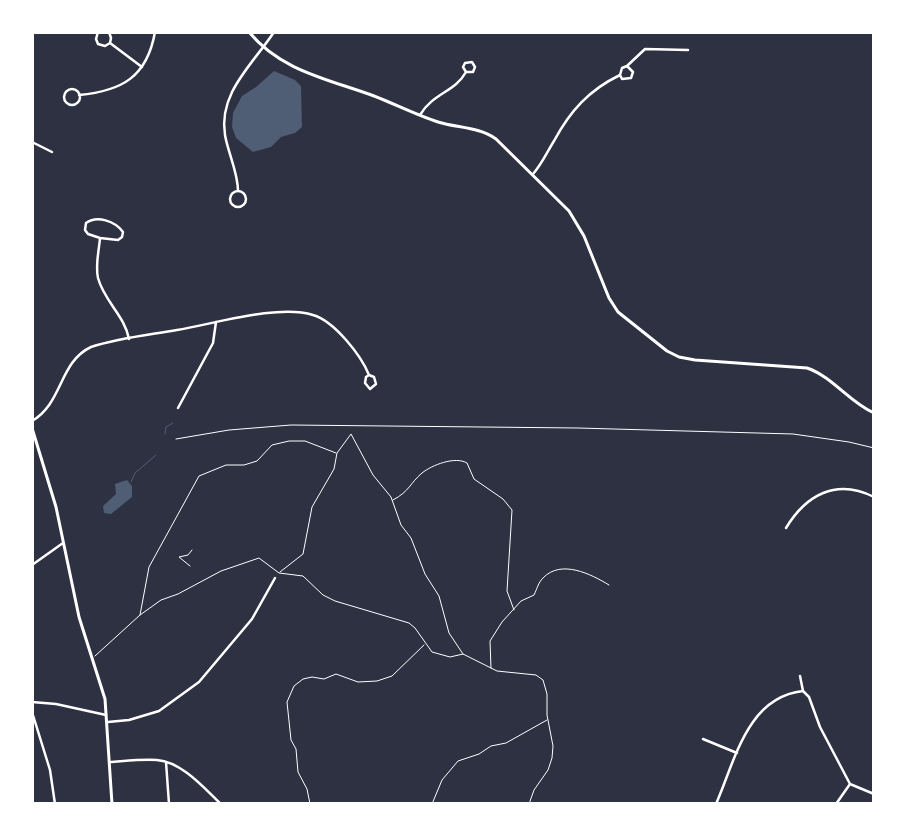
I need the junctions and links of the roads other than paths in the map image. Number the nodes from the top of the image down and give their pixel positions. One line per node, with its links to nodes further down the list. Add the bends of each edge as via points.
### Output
1 (98, 32): 6 (street, via 98,44 105,46)
2 (109, 32): 6 (street)
3 (155, 32): 9 (street, via 151,50)
4 (249, 32): 7 (street)
5 (274, 32): 7 (street)
6 (110, 43): 9 (street)
7 (263, 48): 14 (street, via 297,70); 18 (street, via 248,65 225,107 225,133)
8 (688, 50): 10 (street, via 645,49)
9 (142, 66): 13 (street, via 120,86)
10 (627, 66): 12 (street, via 620,70); 12 (street, via 633,72 630,78 626,80)
11 (466, 72): 11 (street, via 465,63 472,62 474,70); 14 (street, via 456,84 430,100)
12 (620, 75): 17 (street, via 580,102)
13 (79, 95): 13 (street, via 70,89 64,98 73,104)
14 (420, 115): 17 (street, via 488,133)
15 (32, 142): 16 (street)
16 (52, 152)
17 (533, 174): 24 (street, via 569,211 578,225 618,312 667,351 695,360 807,368 822,375 854,402)
18 (238, 191): 18 (street, via 230,199 238,207 246,199)
19 (100, 238): 19 (street, via 118,240 123,232 102,220 93,219 86,223 84,226 88,234); 21 (street, via 98,279 124,323)
20 (216, 322): 21 (street); 22 (street, via 277,313 312,314 336,329); 23 (street, via 212,343)
21 (129, 339): 25 (street, via 104,343 82,352 68,368 53,403)
22 (369, 375): 22 (street, via 365,383 370,389 376,382)
23 (178, 408)
24 (874, 413)
25 (32, 421)
26 (32, 428): 29 (street)
27 (874, 496): 28 (street, via 846,489 823,493 807,501)
28 (786, 528)
29 (64, 542): 30 (street); 36 (street, via 79,617)
30 (32, 565)
31 (275, 578): 37 (street, via 258,610 199,682 159,711)
32 (800, 676): 33 (street)
33 (803, 691): 39 (street, via 758,714); 42 (street, via 809,697 820,727)
34 (32, 702): 36 (street)
35 (32, 712): 44 (street, via 47,758)
36 (107, 715): 37 (street)
37 (108, 722): 40 (street)
38 (703, 739): 39 (street)
39 (737, 752): 48 (street)
40 (110, 762): 41 (street); 45 (street)
41 (166, 762): 46 (street); 47 (street, via 188,775)
42 (850, 784): 43 (street); 49 (street)
43 (874, 794)
44 (55, 804)
45 (112, 804)
46 (169, 804)
47 (222, 804)
48 (716, 804)
49 (836, 804)

